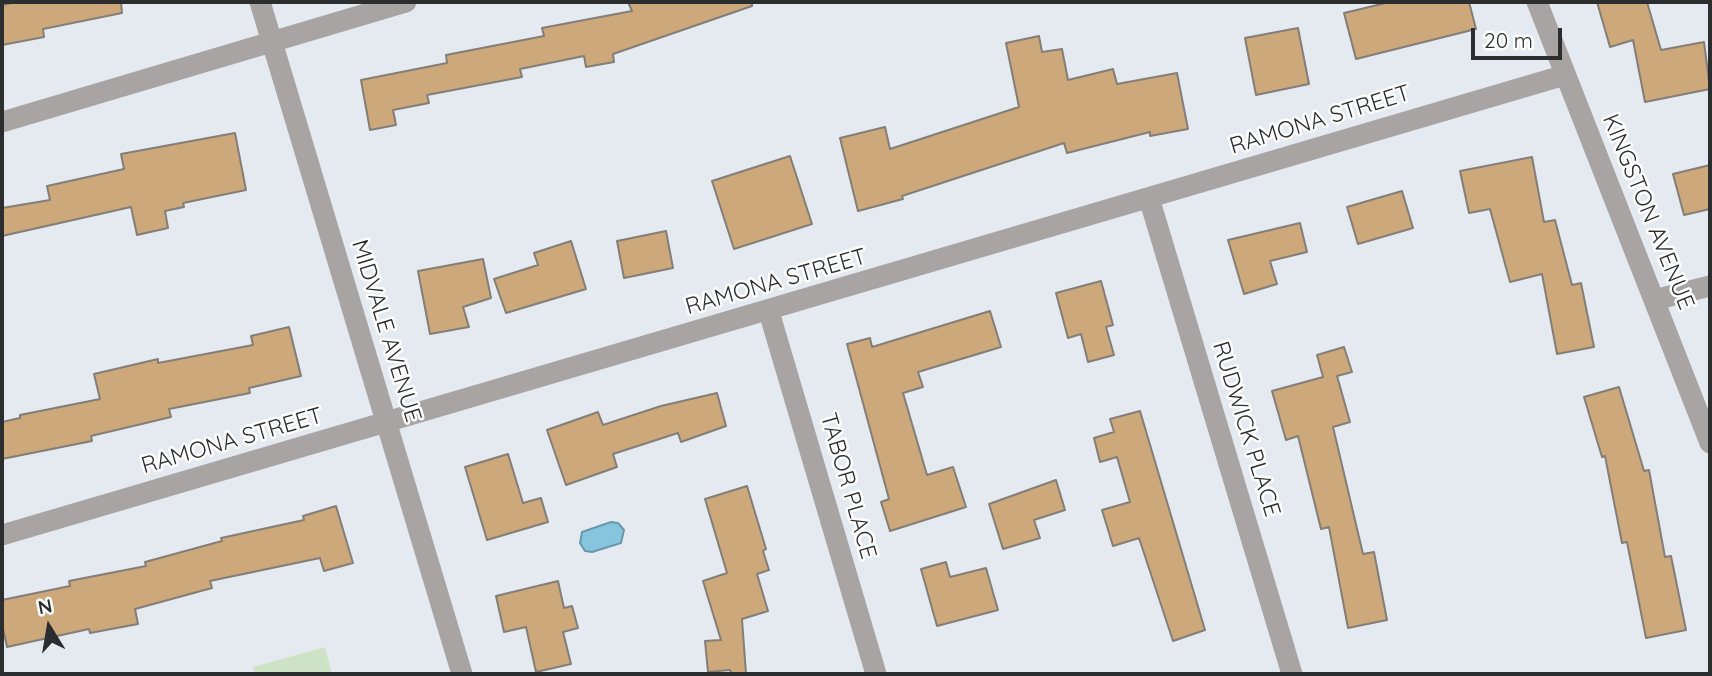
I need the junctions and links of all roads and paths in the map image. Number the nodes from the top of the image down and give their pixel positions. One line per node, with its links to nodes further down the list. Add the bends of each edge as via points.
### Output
1 (260, 2): 4 (street, MIDVALE AVENUE)
2 (407, 2): 4 (street)
3 (1536, 2): 5 (street, KINGSTON AVENUE)
4 (272, 42): 6 (street); 11 (street, MIDVALE AVENUE)
5 (1565, 75): 7 (street, RAMONA STREET); 9 (street, KINGSTON AVENUE)
6 (2, 122)
7 (1149, 198): 10 (street, RAMONA STREET); 16 (street, RUDWICK PLACE)
8 (1710, 286): 9 (street)
9 (1654, 300): 12 (street, KINGSTON AVENUE)
10 (769, 312): 11 (street, RAMONA STREET); 15 (street, TABOR PLACE)
11 (386, 423): 13 (street, RAMONA STREET); 14 (street, MIDVALE AVENUE)
12 (1710, 443)
13 (2, 535)
14 (462, 674)
15 (876, 674)
16 (1292, 674)

